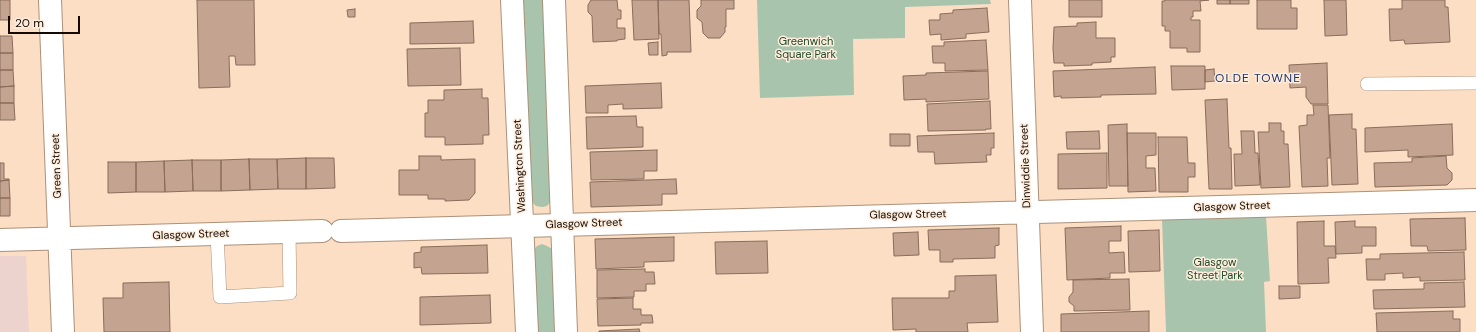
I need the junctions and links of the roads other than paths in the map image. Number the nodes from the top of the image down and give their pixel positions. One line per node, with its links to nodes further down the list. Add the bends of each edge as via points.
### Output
1 (50, 0): 13 (street, Green Street)
2 (512, 0): 10 (street, Washington Street)
3 (554, 0): 9 (street)
4 (1020, 0): 8 (street, Dinwiddie Street)
5 (1476, 83): 6 (lane)
6 (1367, 84)
7 (1476, 200): 8 (street, Glasgow Street)
8 (1027, 212): 9 (street, Glasgow Street); 18 (street, Dinwiddie Street)
9 (561, 225): 10 (street, Glasgow Street); 17 (street)
10 (523, 226): 11 (street, Glasgow Street); 16 (street, Washington Street)
11 (289, 232): 12 (street, Glasgow Street); 12 (lane, via 290,293 220,297)
12 (217, 234): 13 (street, Glasgow Street)
13 (60, 238): 14 (street, Glasgow Street); 15 (street, Green Street)
14 (0, 240)
15 (63, 332)
16 (527, 332)
17 (566, 332)
18 (1032, 332)

